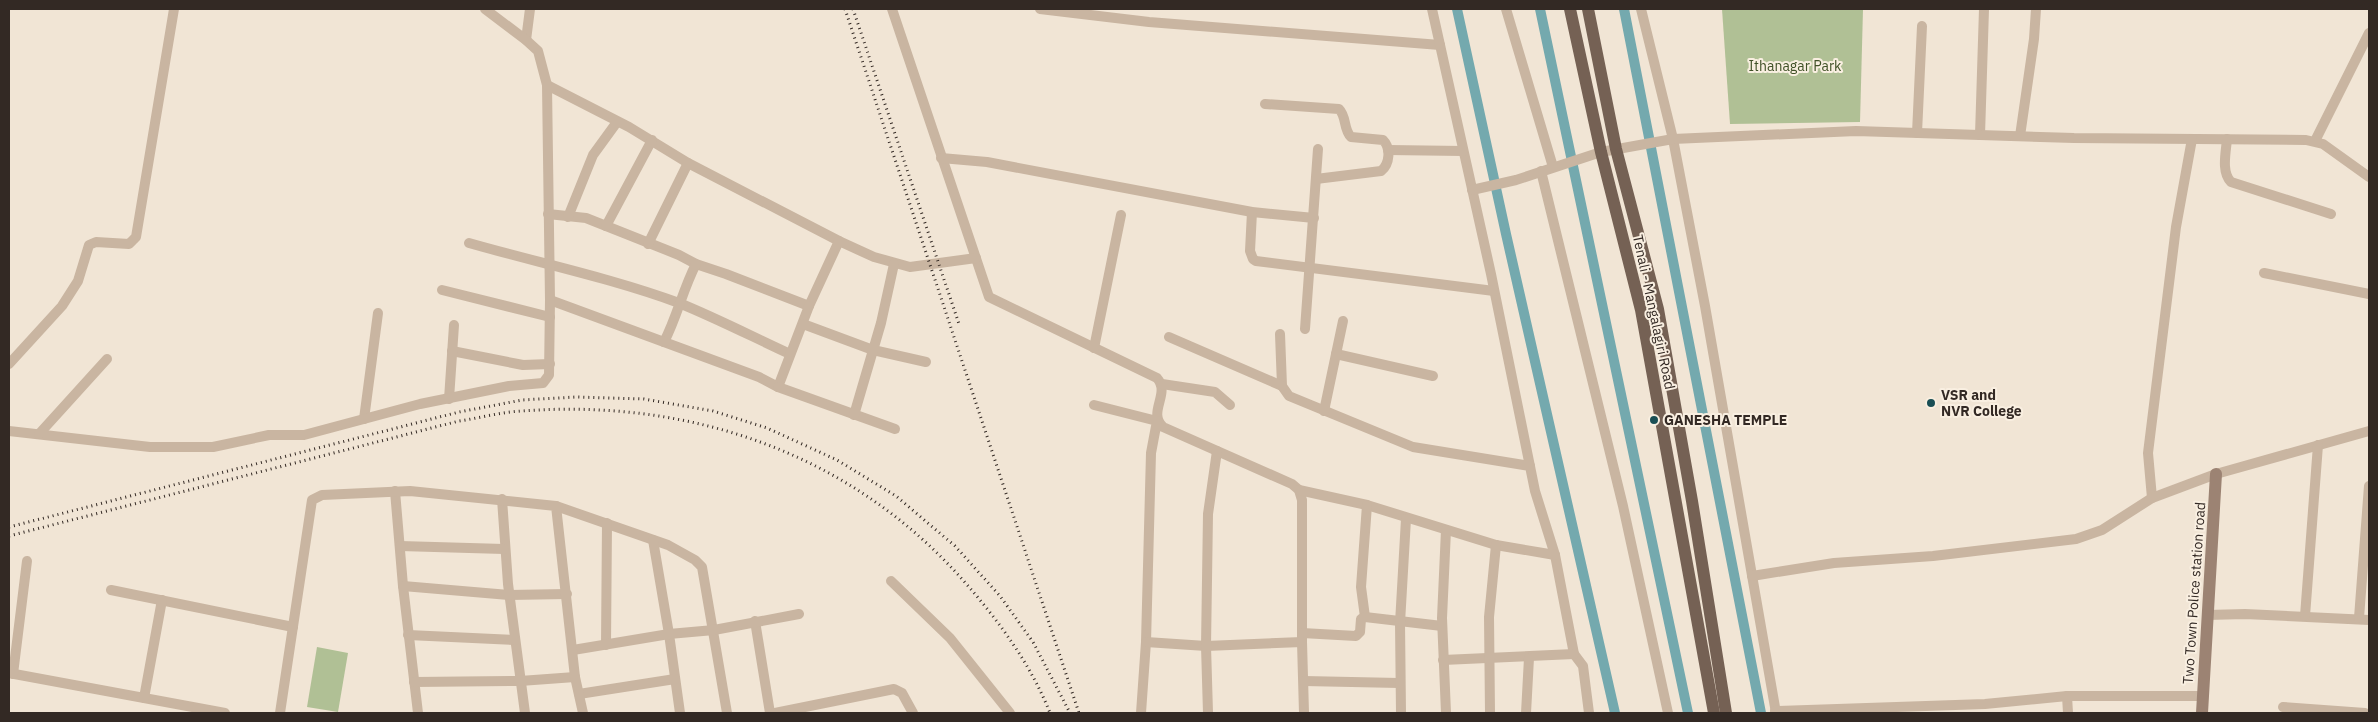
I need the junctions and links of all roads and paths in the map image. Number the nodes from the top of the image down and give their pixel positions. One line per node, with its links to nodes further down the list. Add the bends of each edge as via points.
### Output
1 (174, 9): 78 (street, via 136,237 129,244 96,242 89,245 78,281 62,306)
2 (485, 9): 15 (street)
3 (530, 9): 15 (street)
4 (892, 9): 33 (street)
5 (1040, 9): 16 (street, via 1150,22)
6 (1432, 9): 16 (street)
7 (1506, 9): 35 (street)
8 (1570, 9): 32 (main road, Tenali - Mangalagiri Road)
9 (1588, 9): 28 (main road, Tenali - Mangalagiri Road)
10 (1641, 9): 26 (street)
11 (1984, 9): 21 (street)
12 (2036, 9): 22 (street)
13 (1922, 26): 20 (street)
14 (2369, 33): 27 (street)
15 (526, 40): 17 (street, via 538,51)
16 (1440, 45): 31 (street)
17 (547, 85): 19 (street); 41 (street)
18 (1265, 104): 30 (street, via 1339,109 1351,137 1383,140)
19 (617, 122): 25 (street); 44 (street, via 594,155)
20 (1917, 133): 21 (street); 26 (street, via 1856,131)
21 (1980, 135): 22 (street)
22 (2020, 136): 23 (street)
23 (2192, 139): 24 (street); 102 (street, via 2176,227 2148,453)
24 (2227, 139): 27 (street); 42 (street, via 2225,168 2231,182)
25 (652, 140): 34 (street); 46 (street)
26 (1668, 140): 28 (street); 115 (street, via 1707,315)
27 (2315, 141): 37 (street)
28 (1622, 148): 32 (street); 179 (main road, Tenali - Mangalagiri Road, via 1658,309)
29 (1318, 149): 38 (street)
30 (1388, 150): 31 (street); 38 (street, via 1387,163 1381,172)
31 (1463, 151): 39 (street)
32 (1601, 152): 35 (street); 178 (main road, Tenali - Mangalagiri Road, via 1641,310)
33 (942, 158): 40 (street, via 987,162); 50 (street)
34 (688, 163): 47 (street); 49 (street)
35 (1553, 167): 36 (street)
36 (1541, 171): 39 (street); 177 (street)
37 (2369, 178)
38 (1316, 179): 45 (street)
39 (1472, 190): 57 (street)
40 (1252, 212): 45 (street); 54 (street, via 1252,259)
41 (548, 214): 44 (street); 53 (street)
42 (2331, 214)
43 (1121, 215): 71 (street)
44 (568, 217): 46 (street, via 586,218)
45 (1314, 218): 54 (street)
46 (606, 226): 49 (street)
47 (839, 241): 52 (street); 61 (street)
48 (469, 243): 53 (street)
49 (648, 244): 51 (street)
50 (976, 258): 52 (street, via 910,267); 71 (street, via 989,297)
51 (696, 264): 60 (street); 61 (street)
52 (894, 264): 72 (street)
53 (549, 266): 59 (street); 60 (street, via 588,274)
54 (1309, 268): 57 (street); 67 (street)
55 (2264, 273): 58 (street)
56 (442, 290): 63 (street)
57 (1494, 291): 97 (street)
58 (2369, 294)
59 (550, 300): 63 (street); 70 (street)
60 (679, 304): 70 (street); 74 (street)
61 (809, 306): 65 (street)
62 (378, 313): 89 (street)
63 (550, 317): 79 (street)
64 (1343, 321): 75 (street)
65 (803, 324): 72 (street); 74 (street)
66 (454, 325): 73 (street)
67 (1305, 329)
68 (1280, 334): 82 (street)
69 (1169, 337): 82 (street)
70 (664, 342): 83 (street)
71 (1094, 348): 81 (street, via 1157,378)
72 (873, 350): 77 (street); 88 (street)
73 (452, 351): 79 (street, via 523,365); 84 (street)
74 (790, 354): 83 (street)
75 (1336, 354): 80 (street); 87 (street)
76 (107, 359): 94 (street)
77 (926, 362)
78 (9, 364)
79 (550, 364): 84 (street, via 549,375 543,383 509,386)
80 (1434, 376)
81 (1162, 384): 86 (street, via 1215,392); 90 (street, via 1156,412)
82 (1282, 386): 87 (street, via 1289,396)
83 (778, 387): 88 (street)
84 (449, 399): 89 (street)
85 (1094, 405): 90 (street)
86 (1230, 406)
87 (1324, 411): 97 (street, via 1413,446)
88 (854, 415): 91 (street)
89 (364, 419): 94 (street, via 304,435 269,435 194,448)
90 (1158, 421): 96 (street, via 1164,427); 136 (street, via 1152,453)
91 (895, 429)
92 (9, 430): 94 (street)
93 (2369, 431): 95 (street)
94 (39, 434)
95 (2318, 445): 98 (street); 124 (street)
96 (1217, 451): 100 (street); 138 (street, via 1208,514)
97 (1530, 466): 113 (street)
98 (2216, 474): 102 (street); 123 (street, Two Town Police station road)
99 (2369, 486): 126 (street)
100 (1299, 490): 104 (street); 134 (street, via 1302,500)
101 (395, 491): 103 (street); 111 (street); 130 (street, via 322,495 312,500)
102 (2152, 498): 115 (street, via 2102,530 2076,539 1933,556 1834,563)
103 (502, 499): 105 (street); 112 (street)
104 (1367, 505): 106 (street); 125 (street, via 1360,587)
105 (556, 506): 107 (street); 119 (street)
106 (1406, 518): 108 (street); 128 (street)
107 (607, 523): 109 (street); 137 (street)
108 (1446, 530): 110 (street); 129 (street)
109 (653, 540): 131 (street, via 668,545 702,567); 132 (street)
110 (1496, 545): 113 (street); 142 (street, via 1489,617)
111 (400, 546): 112 (street); 117 (street)
112 (504, 549): 120 (street)
113 (1555, 555): 140 (street)
114 (26, 561): 144 (street)
115 (1752, 576): 157 (street)
116 (891, 581): 168 (street, via 950,638)
117 (403, 586): 120 (street); 133 (street)
118 (112, 590): 121 (street)
119 (567, 594): 120 (street); 139 (street)
120 (509, 596): 135 (street)
121 (162, 600): 130 (street); 154 (street)
122 (799, 614): 127 (street)
123 (2207, 615): 124 (street); 153 (street, Two Town Police station road)
124 (2305, 616): 126 (street)
125 (1365, 617): 128 (street); 134 (street, via 1361,618 1360,632 1356,636)
126 (2364, 619)
127 (755, 621): 131 (street); 165 (street)
128 (1400, 622): 129 (street); 150 (street)
129 (1442, 626): 143 (street)
130 (292, 627): 159 (street)
131 (714, 630): 132 (street); 164 (street)
132 (670, 634): 137 (street); 146 (street)
133 (408, 635): 135 (street); 149 (street)
134 (1302, 638): 138 (street); 148 (street)
135 (515, 640): 147 (street)
136 (1146, 642): 138 (street); 169 (street)
137 (606, 645): 139 (street)
138 (1206, 646): 170 (street)
139 (573, 650): 145 (street)
140 (1574, 654): 141 (street); 176 (street, via 1583,666)
141 (1530, 658): 142 (street); 175 (street)
142 (1489, 659): 143 (street); 174 (street)
143 (1442, 660): 173 (street)
144 (11, 673): 154 (street)
145 (575, 677): 147 (street); 151 (street)
146 (675, 680): 151 (street); 163 (street)
147 (520, 681): 149 (street); 161 (street)
148 (1304, 681): 150 (street); 171 (street)
149 (414, 682): 160 (street)
150 (1399, 683): 172 (street)
151 (579, 694): 162 (street)
152 (2067, 696): 153 (street); 156 (street); 180 (street)
153 (2202, 696): 181 (street, Two Town Police station road)
154 (144, 698): 158 (street)
155 (2283, 707): 182 (street)
156 (1986, 708): 157 (street)
157 (1775, 712)
158 (225, 713)
159 (280, 713)
160 (418, 713)
161 (525, 713)
162 (583, 713)
163 (680, 713)
164 (727, 713)
165 (770, 713)
166 (775, 713): 167 (street, via 894,689 902,693)
167 (913, 713)
168 (1010, 713)
169 (1141, 713)
170 (1208, 713)
171 (1304, 713)
172 (1401, 713)
173 (1446, 713)
174 (1490, 713)
175 (1526, 713)
176 (1589, 713)
177 (1668, 713)
178 (1714, 713)
179 (1726, 713)
180 (2068, 713)
181 (2202, 713)
182 (2365, 713)

